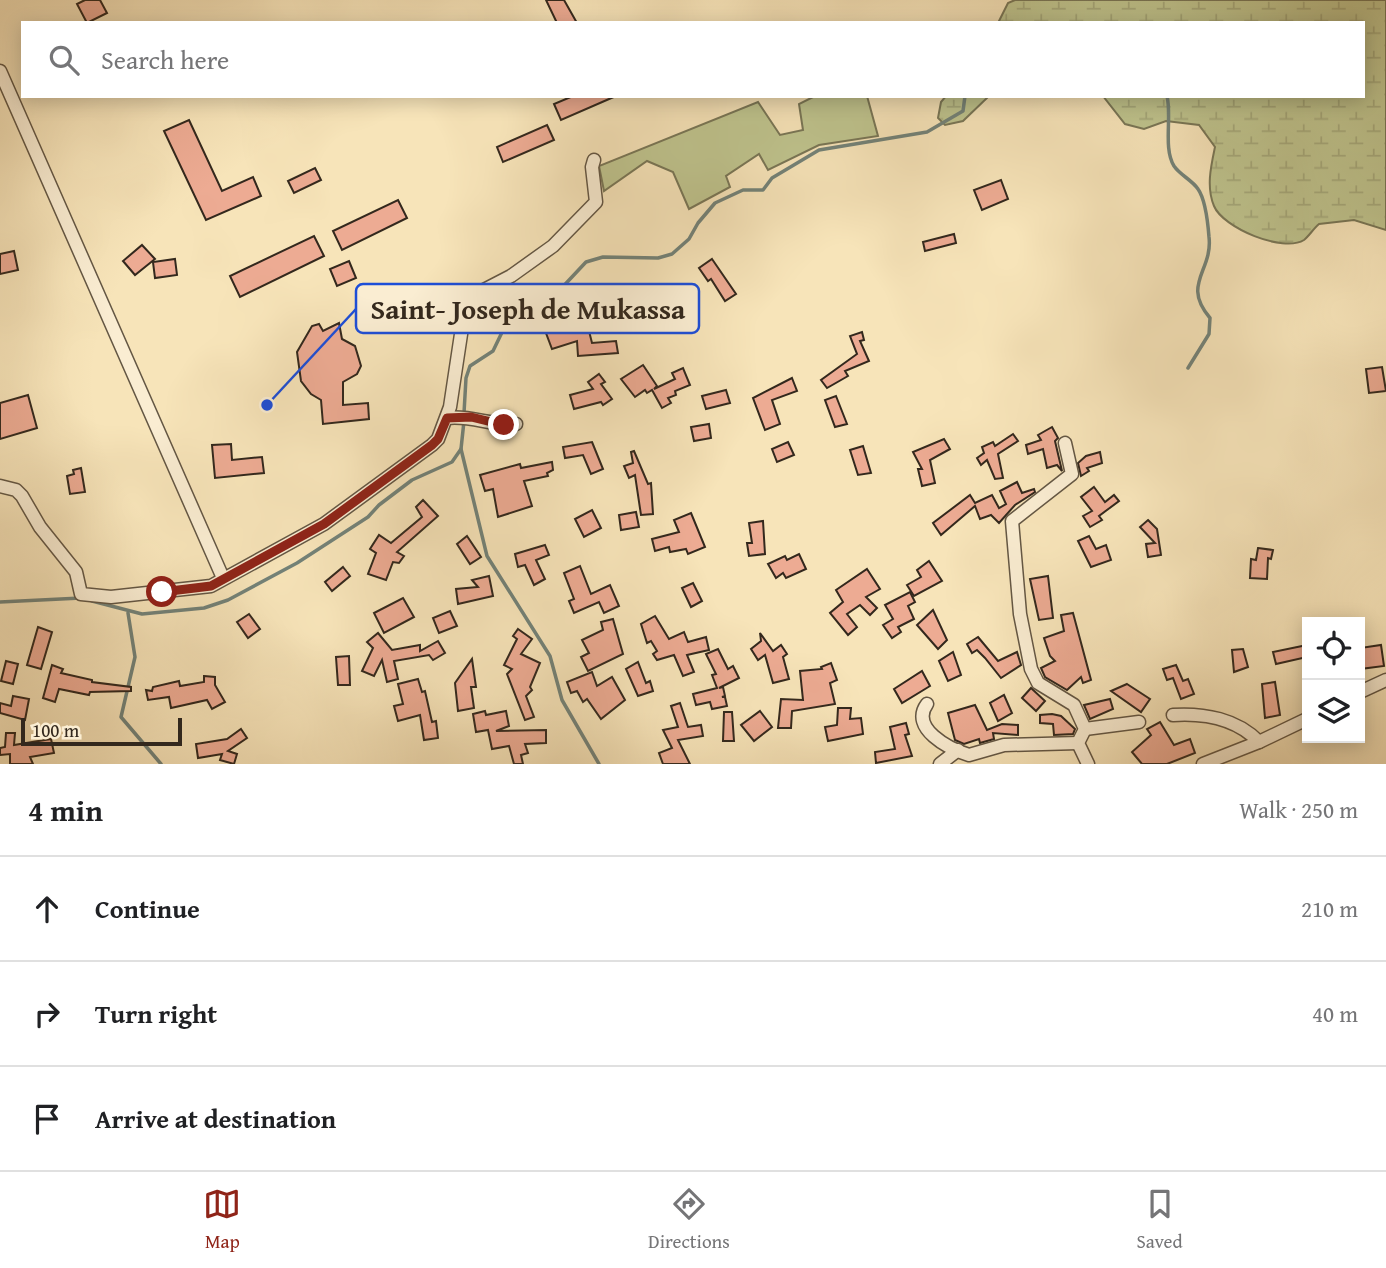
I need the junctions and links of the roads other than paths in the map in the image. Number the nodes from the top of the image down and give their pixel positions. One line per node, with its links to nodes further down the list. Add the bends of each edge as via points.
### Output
1 (0, 71): 7 (street)
2 (594, 160): 3 (street, via 596,202 553,246 484,290 469,306)
3 (447, 418): 4 (street); 7 (street, via 432,445 342,512)
4 (516, 424)
5 (1065, 443): 14 (street, via 1072,474 1012,521 1010,528 1031,669 1038,683 1074,705)
6 (0, 486): 7 (street, via 22,496 76,572 82,594 111,597 198,588)
7 (223, 578)
8 (1386, 680): 9 (street)
9 (1365, 689)
10 (927, 704): 17 (street, via 922,711 926,730)
11 (1173, 715): 15 (street, via 1216,718 1248,731)
12 (1302, 721): 15 (street)
13 (1139, 722): 14 (street)
14 (1085, 729): 16 (street)
15 (1259, 742): 20 (street)
16 (1078, 743): 17 (street, via 1004,745 969,755); 19 (street)
17 (958, 750): 18 (street)
18 (940, 764)
19 (1088, 764)
20 (1203, 764)

